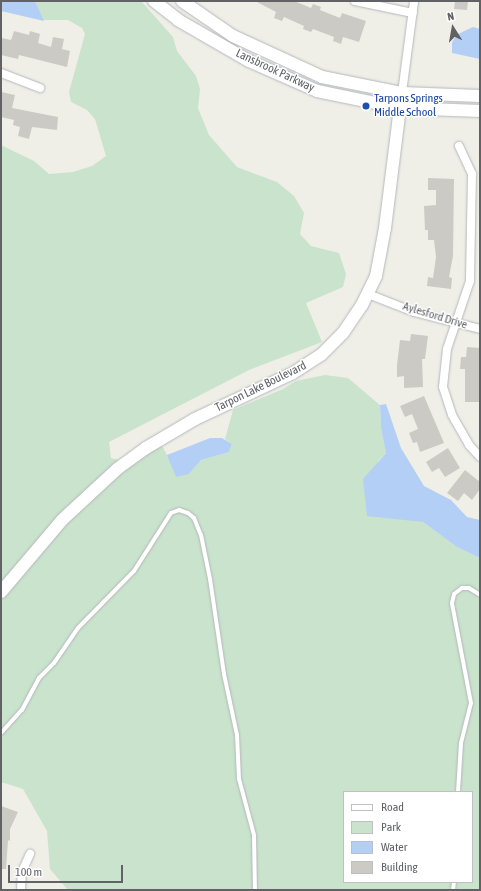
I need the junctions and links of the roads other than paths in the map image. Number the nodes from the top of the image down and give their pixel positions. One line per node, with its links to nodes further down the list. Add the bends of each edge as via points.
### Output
1 (154, 1): 10 (street, Lansbrook Parkway, via 178,20 249,61 317,91)
2 (182, 1): 8 (street, Lansbrook Parkway, via 252,46 322,77)
3 (355, 1): 5 (street)
4 (414, 1): 5 (street)
5 (413, 13): 8 (street)
6 (1, 74): 7 (street)
7 (40, 88)
8 (402, 93): 9 (street); 10 (street)
9 (480, 96)
10 (400, 108): 11 (street, Lansbrook Parkway); 13 (street, Tarpon Lake Boulevard, via 380,255)
11 (480, 111)
12 (459, 146): 14 (street, via 472,174 472,226 470,281)
13 (368, 294): 14 (street, Aylesford Drive, via 414,312); 17 (street, Tarpon Lake Boulevard, via 343,333 310,363 276,382 195,419 146,448 117,469 47,536)
14 (458, 323): 15 (street, Aylesford Drive); 16 (street, via 447,349 443,387 452,415 469,445)
15 (480, 329)
16 (480, 457)
17 (1, 592)
18 (480, 595): 20 (lane, via 469,588 462,588 454,594 452,602 471,703 461,743)
19 (1, 733): 23 (lane, via 22,710 39,678 54,664 74,632 134,571 172,513 179,510 188,513 194,518 201,534 210,579 224,674 237,735 239,779 254,835)
20 (458, 791)
21 (30, 854): 22 (street, via 22,872)
22 (21, 890)
23 (255, 890)

